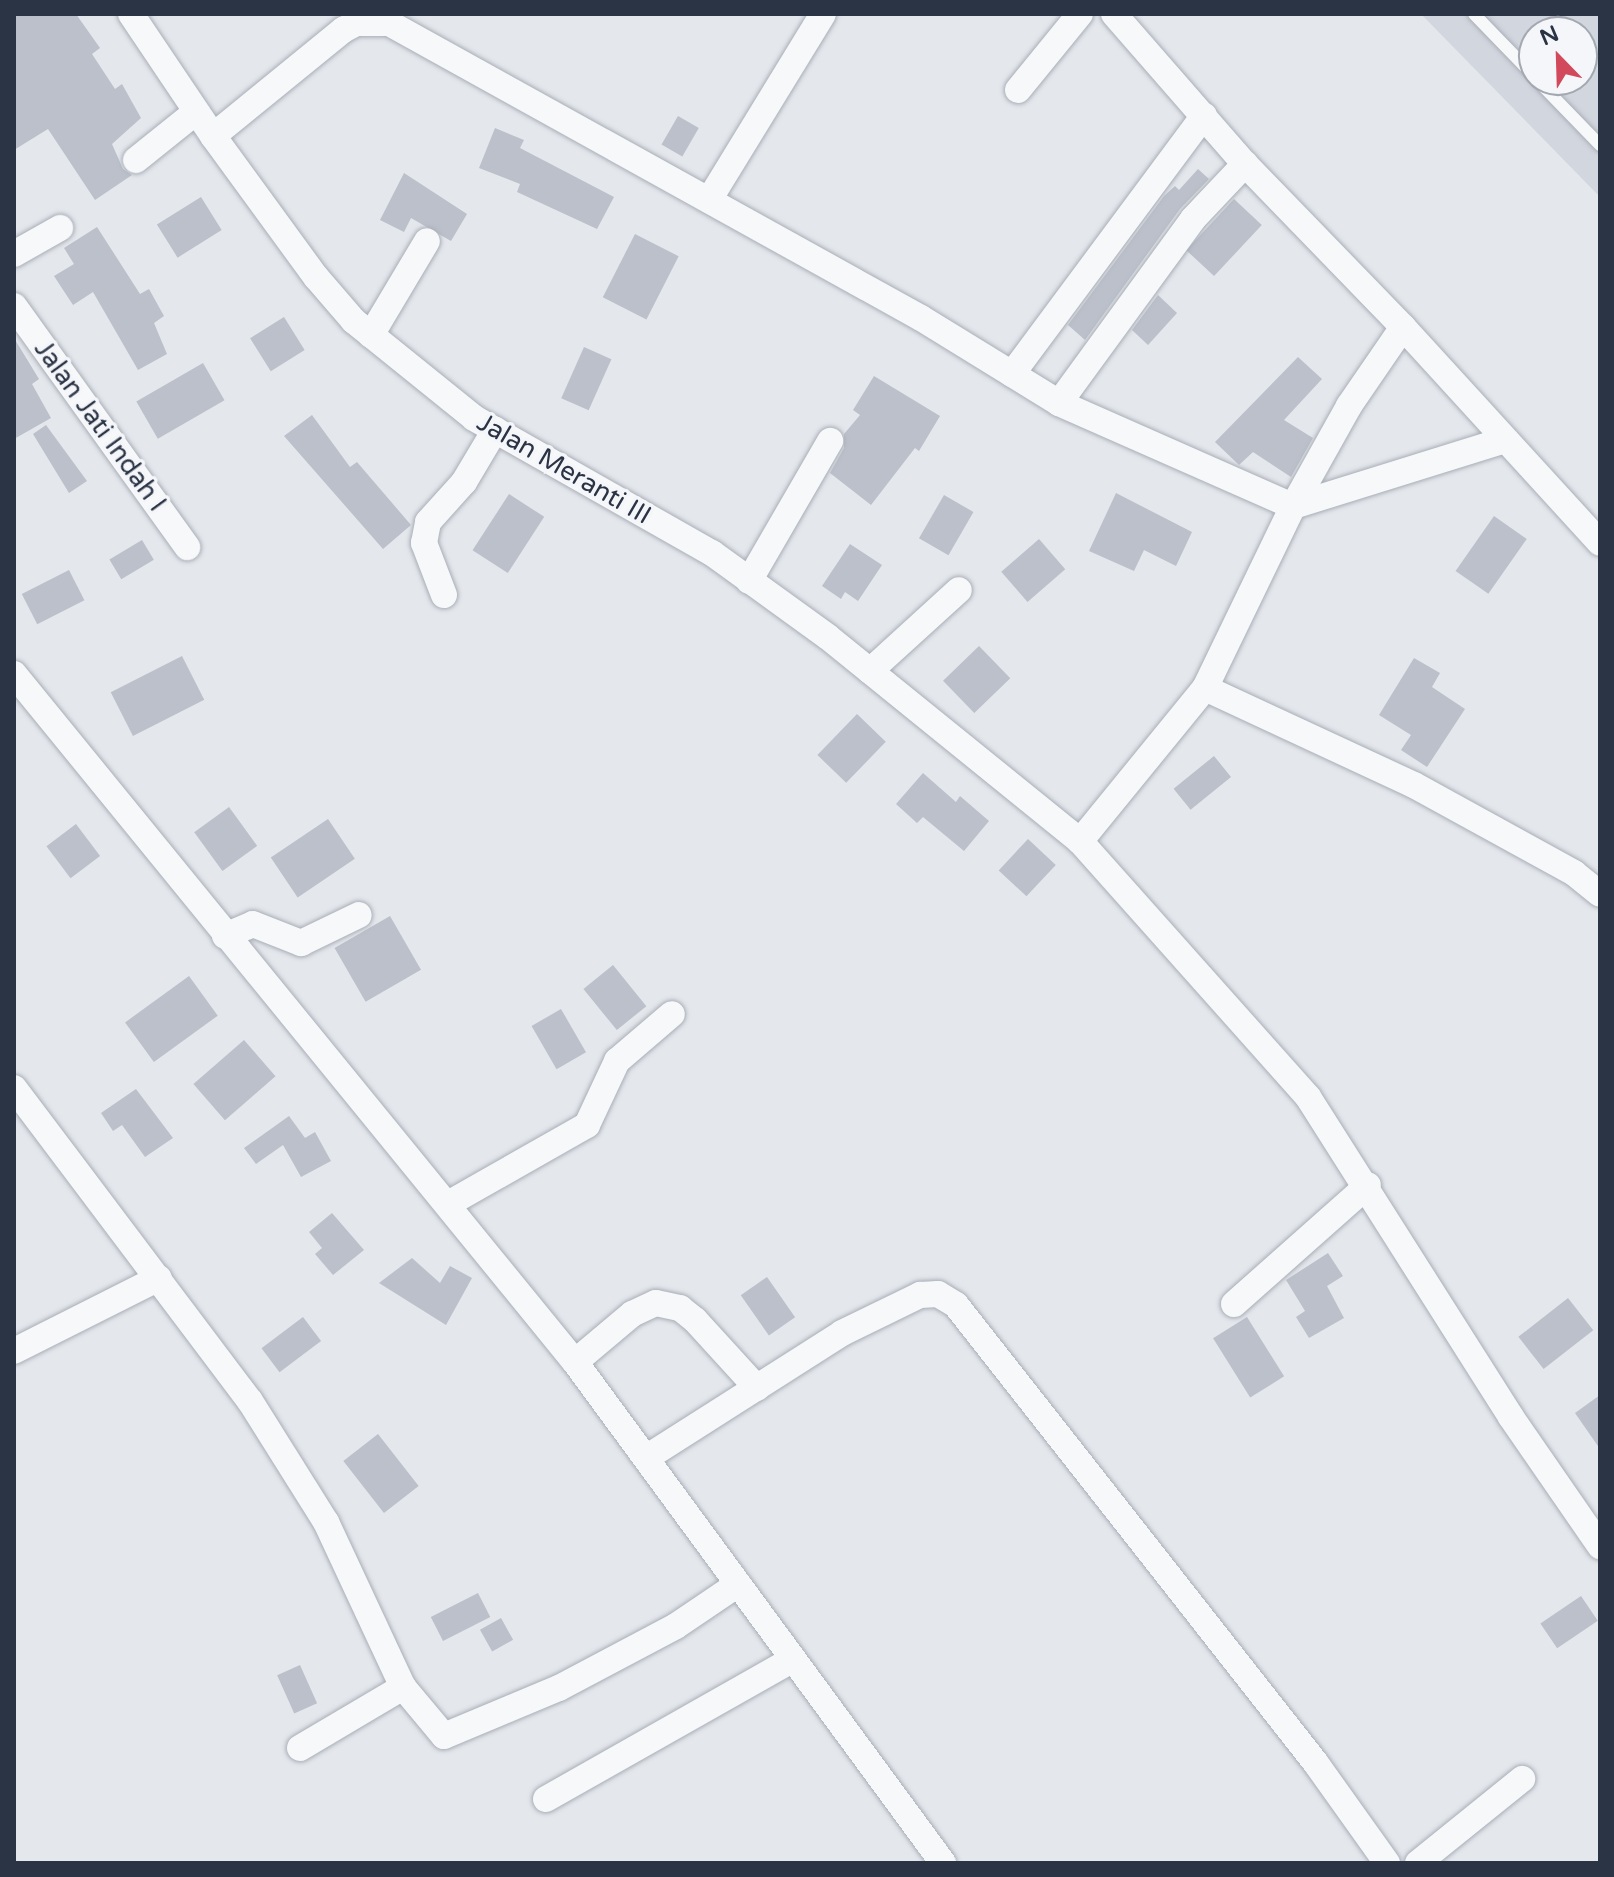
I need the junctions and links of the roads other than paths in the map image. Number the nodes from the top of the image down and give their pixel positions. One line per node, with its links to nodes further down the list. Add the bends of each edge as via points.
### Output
1 (131, 14): 10 (street, Jalan Meranti III)
2 (823, 14): 16 (street)
3 (1080, 14): 8 (street)
4 (1114, 14): 11 (street)
5 (1474, 14): 7 (lane)
6 (393, 18): 12 (street, via 343,30); 16 (street)
7 (1518, 59)
8 (1018, 90)
9 (1553, 96): 13 (lane)
10 (196, 112): 12 (street, Jalan Meranti III); 14 (street)
11 (1204, 115): 15 (street); 23 (street)
12 (213, 136): 22 (street, Jalan Meranti III, via 335,302)
13 (1600, 145)
14 (136, 160)
15 (1245, 164): 21 (street); 24 (street, via 1193,219)
16 (709, 200): 23 (street)
17 (60, 228): 19 (street)
18 (427, 241): 22 (street)
19 (14, 254)
20 (14, 306): 30 (street, Jalan Jati Indah I)
21 (1403, 327): 26 (street); 28 (street, via 1349,406)
22 (371, 335): 25 (street, Jalan Meranti III)
23 (1012, 374): 24 (street)
24 (1059, 403): 28 (street)
25 (495, 430): 31 (street, Jalan Meranti III, via 712,553); 33 (street, via 464,482 428,522 424,543)
26 (1505, 440): 28 (street); 29 (street)
27 (830, 441): 31 (street)
28 (1293, 506): 36 (street)
29 (1600, 543)
30 (187, 547)
31 (749, 581): 34 (street, Jalan Meranti III)
32 (959, 590): 34 (street)
33 (444, 595)
34 (870, 671): 37 (street, Jalan Meranti III)
35 (14, 674): 40 (street)
36 (1205, 688): 37 (street); 38 (street, via 1414,785 1574,873)
37 (1080, 841): 45 (street, Jalan Meranti III, via 1285,1068)
38 (1600, 894)
39 (359, 915): 40 (street, via 301,943 253,924)
40 (225, 936): 46 (street)
41 (672, 1014): 46 (street, via 612,1068 587,1125)
42 (14, 1088): 44 (street)
43 (14, 1123): 44 (street)
44 (40, 1129): 47 (street)
45 (1368, 1185): 48 (street); 53 (street, Jalan Meranti III, via 1511,1417)
46 (448, 1204): 50 (street)
47 (159, 1278): 49 (street); 56 (street, via 250,1401 326,1522)
48 (1234, 1304)
49 (14, 1351)
50 (575, 1362): 51 (street, via 632,1314 656,1303 680,1308 695,1320); 52 (street)
51 (757, 1388): 52 (street); 61 (street, via 886,1309 920,1295 938,1294 956,1305 1315,1762)
52 (646, 1458): 54 (street)
53 (1600, 1546)
54 (738, 1584): 55 (street); 56 (street, via 627,1652 451,1737 419,1710)
55 (793, 1659): 59 (street); 60 (street)
56 (403, 1687): 57 (street)
57 (300, 1748)
58 (1522, 1779): 62 (street)
59 (546, 1799)
60 (943, 1863)
61 (1387, 1863)
62 (1418, 1863)

